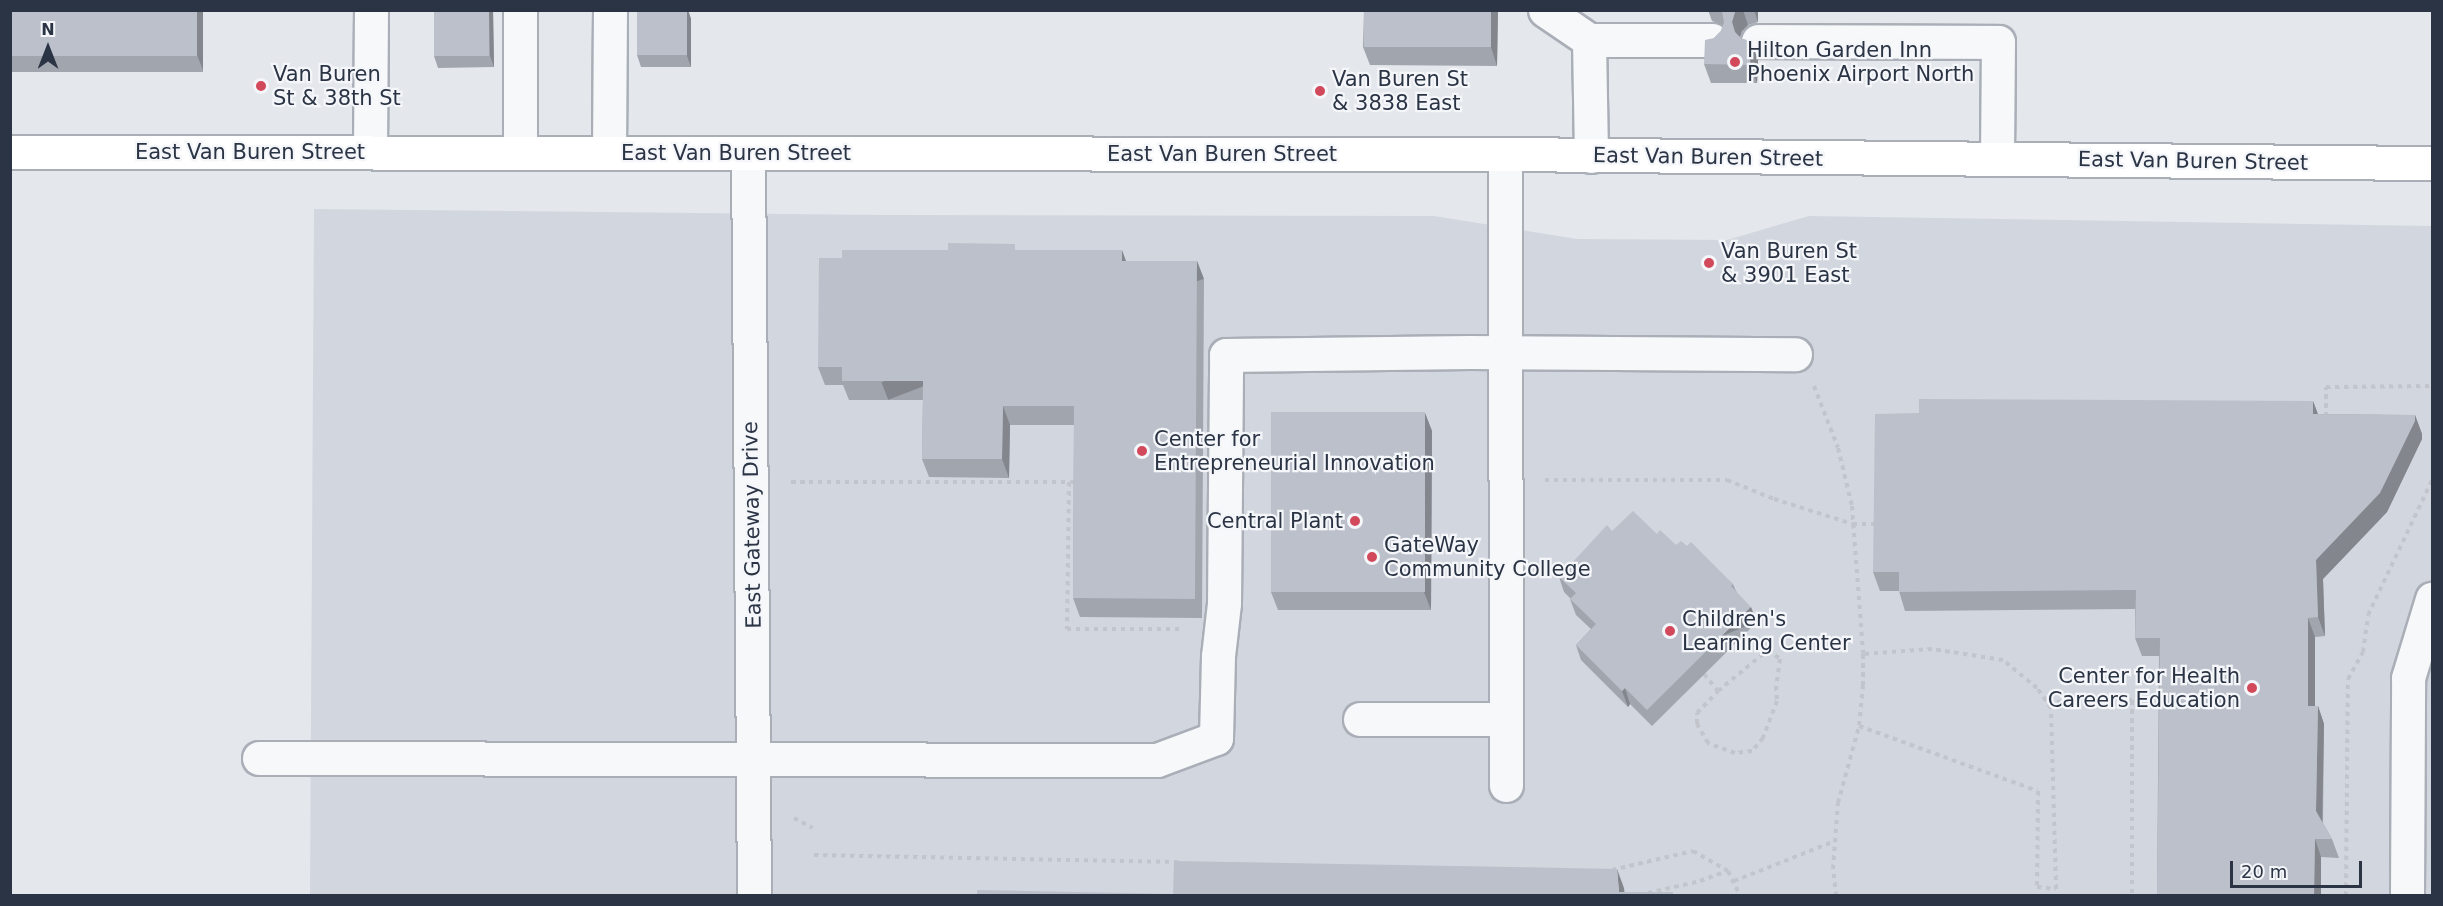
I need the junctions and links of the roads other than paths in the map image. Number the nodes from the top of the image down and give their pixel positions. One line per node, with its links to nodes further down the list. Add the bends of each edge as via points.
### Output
1 (371, 10): 9 (street)
2 (520, 10): 10 (street)
3 (610, 10): 11 (street)
4 (1545, 10): 5 (street)
5 (1589, 40): 6 (street); 14 (street)
6 (1712, 40)
7 (1758, 41): 15 (street, via 1998,42)
8 (10, 152): 9 (main road, East Van Buren Street)
9 (370, 152): 10 (main road, East Van Buren Street)
10 (520, 153): 11 (main road, East Van Buren Street)
11 (609, 153): 12 (main road, East Van Buren Street)
12 (748, 154): 13 (main road, East Van Buren Street); 24 (street, East Gateway Drive)
13 (1505, 154): 14 (main road, East Van Buren Street); 17 (street)
14 (1591, 156): 15 (main road, East Van Buren Street)
15 (1997, 159): 16 (main road, East Van Buren Street)
16 (2433, 163)
17 (1505, 352): 18 (street); 22 (street); 24 (street, via 1226,355 1224,603 1216,738 1157,760)
18 (1795, 354)
19 (2433, 599): 20 (street)
20 (2420, 678): 27 (street)
21 (1360, 718): 22 (street)
22 (1506, 719): 25 (street)
23 (259, 758): 24 (street)
24 (754, 758): 26 (street, East Gateway Drive)
25 (1506, 785)
26 (754, 896)
27 (2407, 896)

